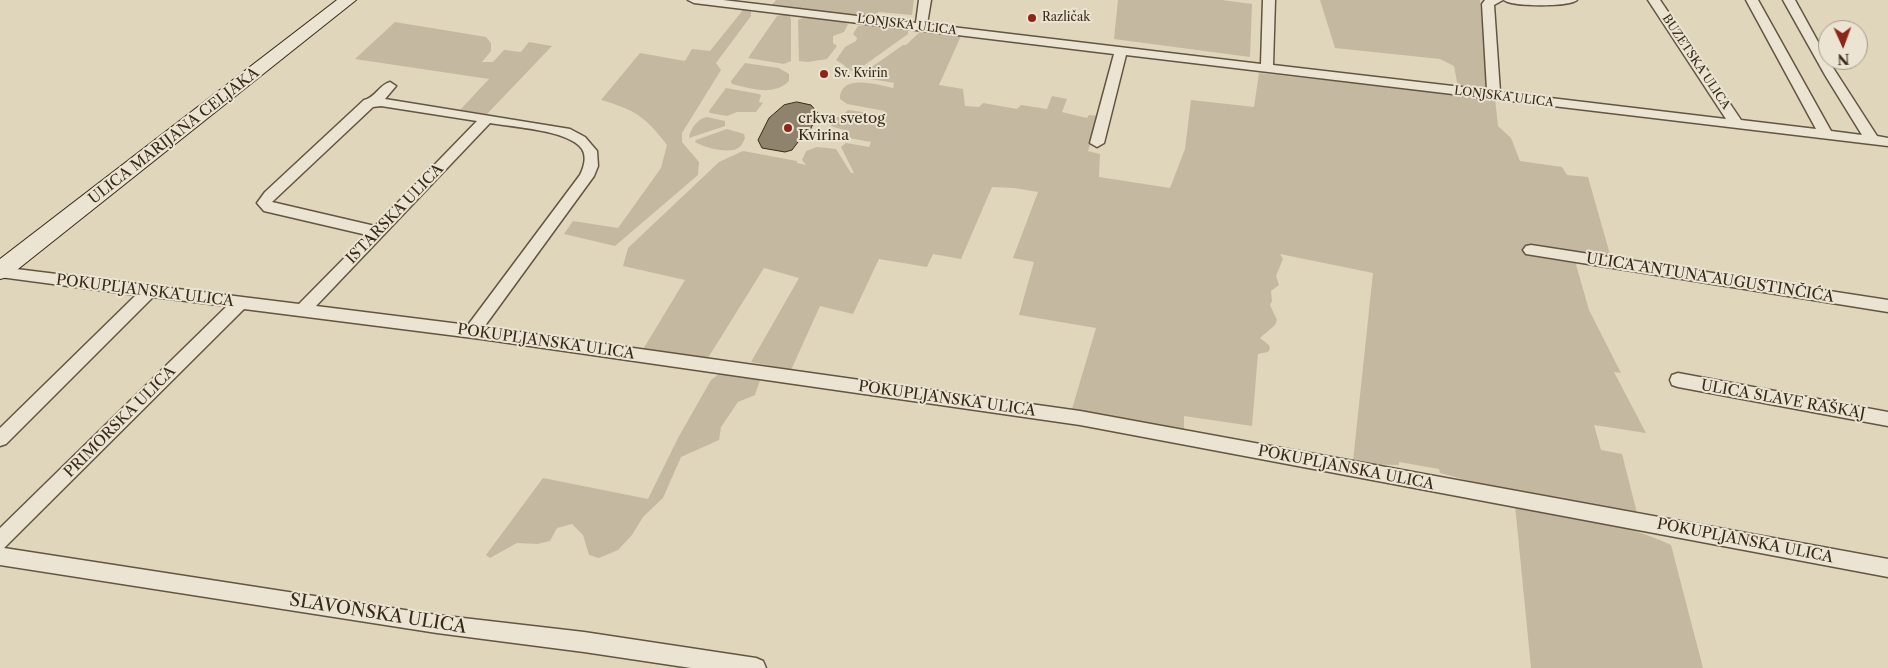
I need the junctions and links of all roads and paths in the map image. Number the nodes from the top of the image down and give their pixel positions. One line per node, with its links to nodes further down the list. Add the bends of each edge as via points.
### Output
1 (348, 0): 25 (main road, ULICA MARIJANA CELJAKA)
2 (694, 0): 11 (street, LONJSKA ULICA)
3 (925, 0): 11 (street)
4 (1269, 0): 13 (street)
5 (1497, 0): 15 (street, via 1488,4)
6 (1510, 0): 7 (street)
7 (1571, 0)
8 (1654, 0): 18 (street, BUZETSKA ULICA)
9 (1752, 0): 19 (street)
10 (1789, 0): 20 (street)
11 (921, 26): 12 (street, LONJSKA ULICA)
12 (1121, 50): 13 (street, LONJSKA ULICA); 22 (street)
13 (1267, 68): 15 (street, LONJSKA ULICA)
14 (390, 86): 16 (street)
15 (1494, 96): 18 (street, LONJSKA ULICA)
16 (374, 102): 17 (street); 23 (street, via 364,106 264,204 269,208)
17 (487, 119): 23 (street, ISTARSKA ULICA); 30 (street, via 564,132 578,138 588,146 592,164 587,176)
18 (1738, 125): 19 (street, LONJSKA ULICA)
19 (1826, 135): 20 (street, LONJSKA ULICA)
20 (1874, 141): 21 (street, LONJSKA ULICA)
21 (1888, 142)
22 (1097, 144)
23 (378, 232): 29 (street, ISTARSKA ULICA)
24 (1531, 250): 28 (street, ULICA ANTUNA AUGUSTINČIĆA)
25 (0, 272): 26 (street, POKUPLJANSKA ULICA)
26 (149, 291): 27 (street, POKUPLJANSKA ULICA); 33 (street)
27 (240, 303): 29 (street, POKUPLJANSKA ULICA); 34 (street, PRIMORSKA ULICA)
28 (1888, 306)
29 (303, 310): 30 (street, POKUPLJANSKA ULICA)
30 (472, 332): 36 (street, POKUPLJANSKA ULICA, via 1080,418)
31 (1678, 380): 32 (street, ULICA SLAVE RAŠKAJ)
32 (1888, 419)
33 (0, 440)
34 (0, 542)
35 (0, 556): 37 (street, SLAVONSKA ULICA, via 437,624)
36 (1888, 568)
37 (756, 668)

